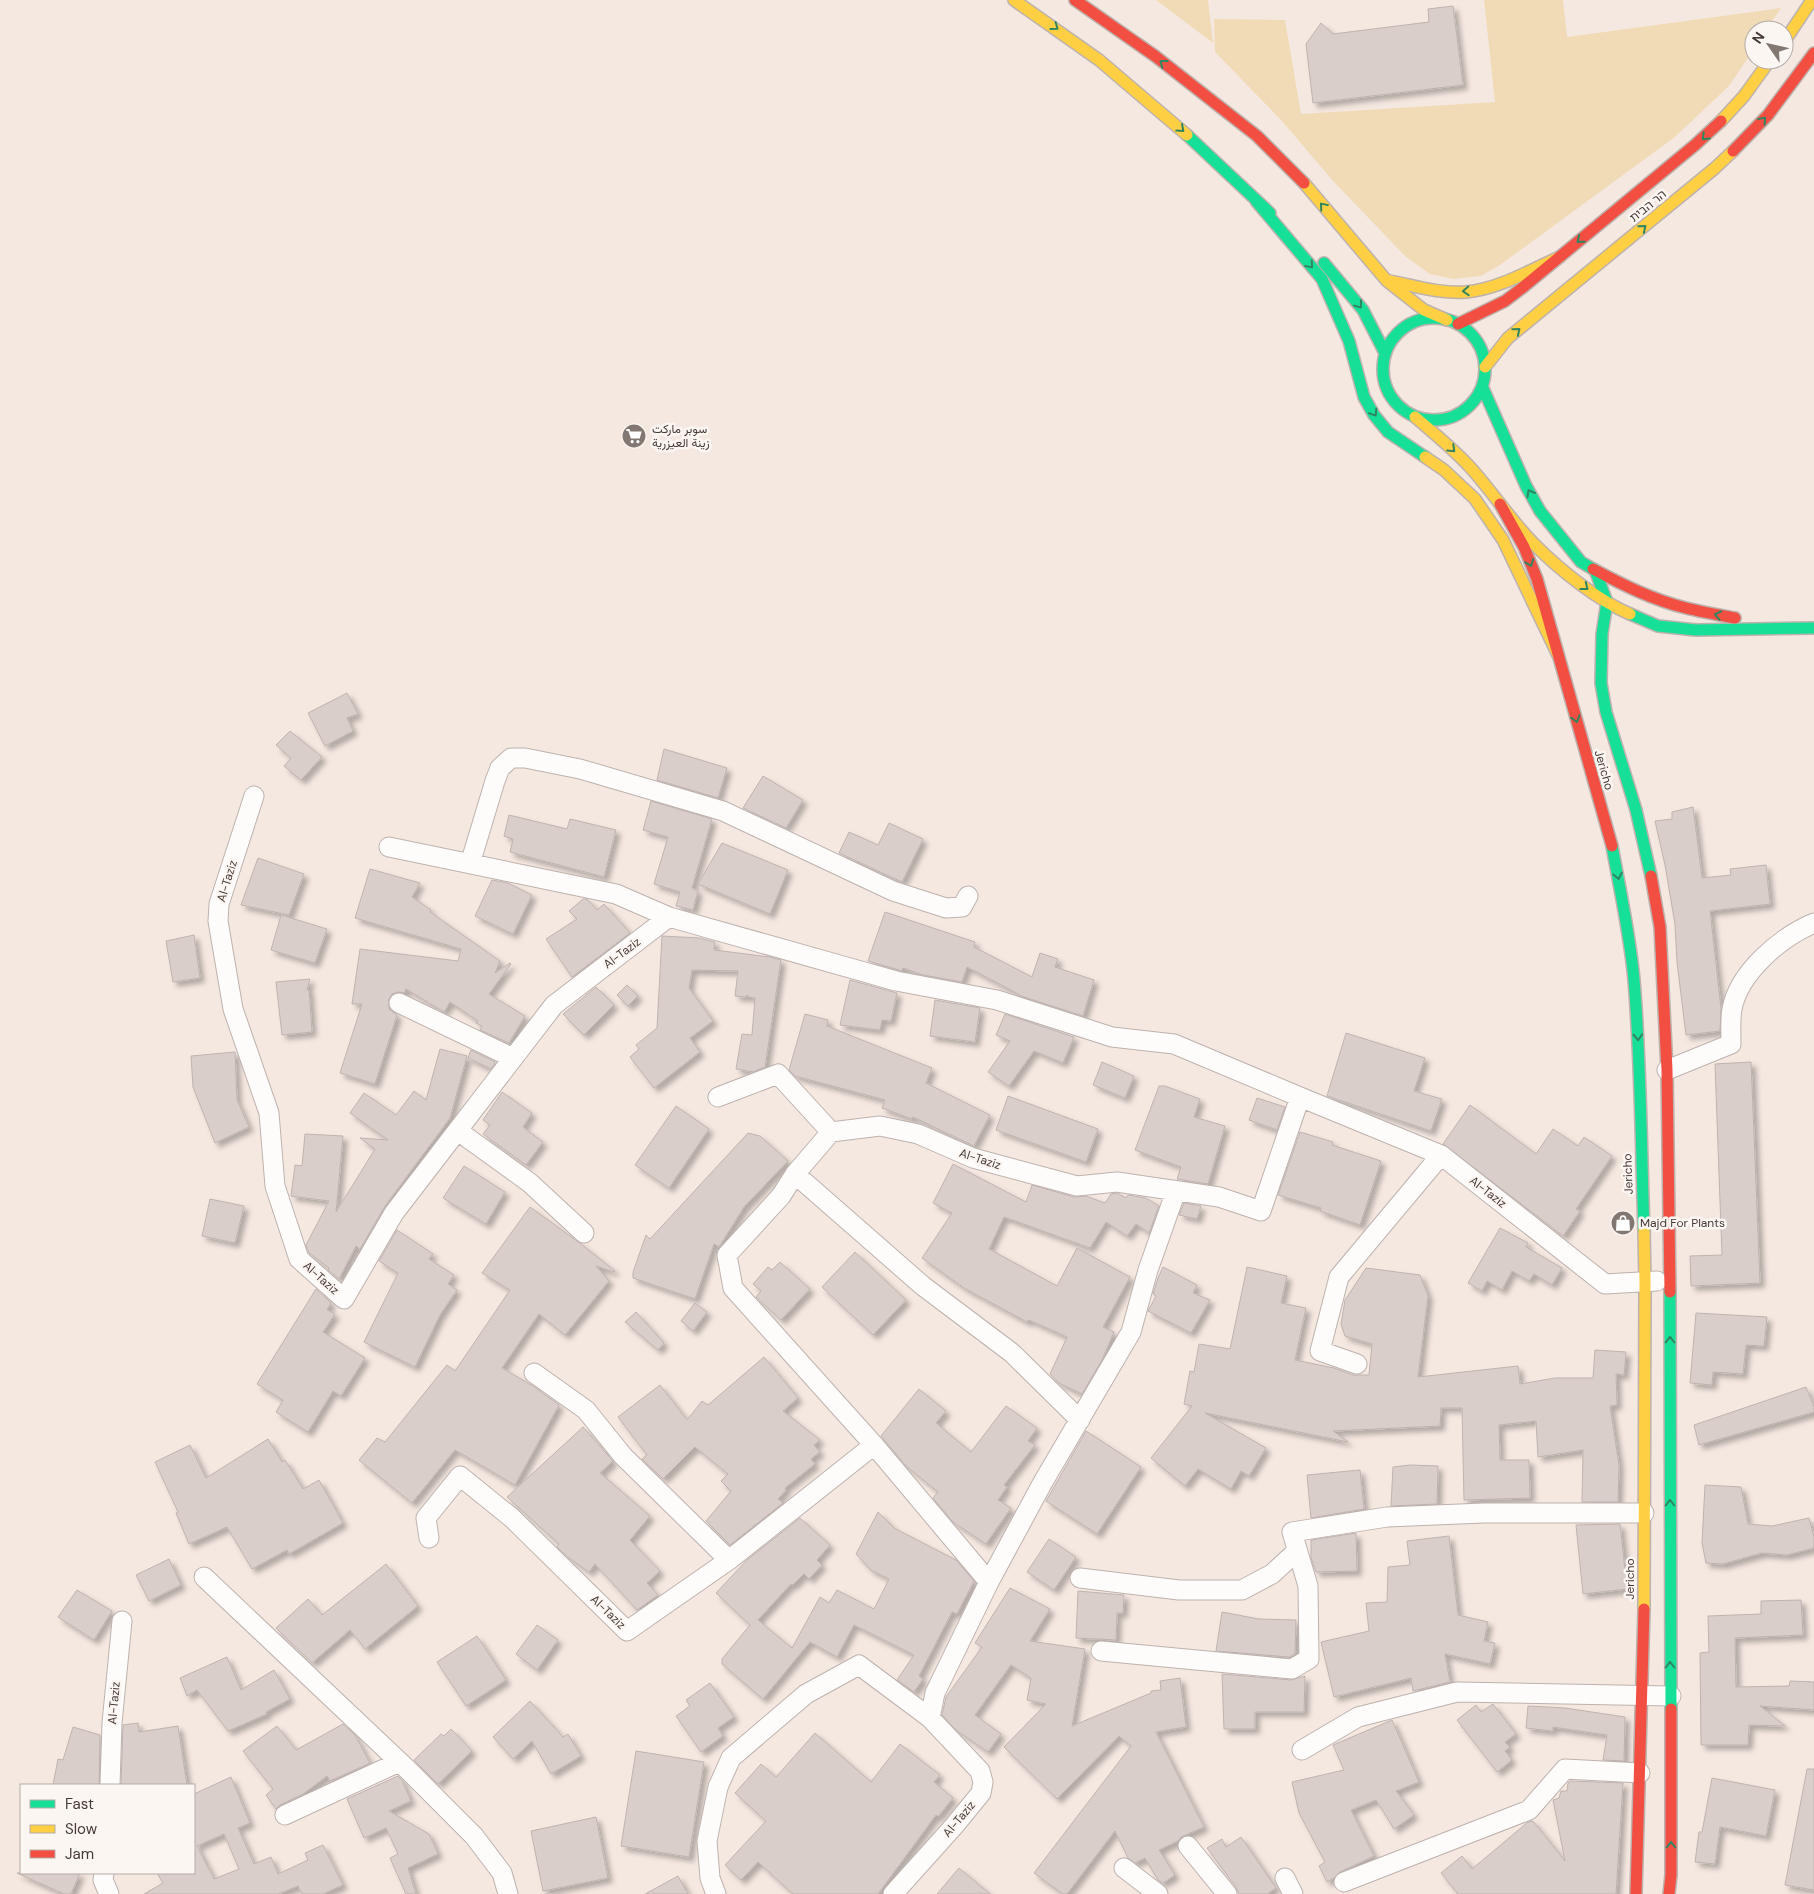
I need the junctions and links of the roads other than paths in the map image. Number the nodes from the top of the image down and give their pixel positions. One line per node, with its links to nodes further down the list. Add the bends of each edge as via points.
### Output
1 (1014, 0): 7 (main road, one-way to 7, via 1135,90)
2 (1075, 0): 9 (main road, one-way to 2, via 1308,187 1257,136)
3 (1812, 0): 4 (main road)
4 (1794, 27)
5 (1814, 53): 12 (main road, הר הבית, one-way to 5, via 1508,338 1739,146 1768,115)
6 (1763, 70): 8 (main road, הר הבית, one-way to 8, via 1744,96 1695,146)
7 (1256, 201): 11 (main road, one-way to 11, via 1315,253 1352,296 1373,327); 20 (main road, one-way to 20, via 1322,279 1348,341 1364,397 1374,416 1388,432 1444,470 1475,499 1503,540)
8 (1560, 256): 9 (main road, one-way to 9, via 1502,283 1472,292 1450,292); 10 (main road, הר הבית, via 1505,301)
9 (1387, 281): 10 (main road, via 1424,310)
10 (1453, 322): 11 (main road, via 1432,318 1410,324 1392,339); 12 (main road, via 1469,332 1477,342)
11 (1385, 353): 14 (main road, via 1382,368 1384,384 1401,410)
12 (1485, 367): 13 (main road)
13 (1482, 386): 14 (main road, via 1462,412 1448,419 1431,421); 16 (main road, one-way to 13, via 1581,562 1540,511)
14 (1415, 417): 15 (main road, one-way to 15, via 1452,448)
15 (1500, 504): 17 (main road, one-way to 17, via 1534,544); 20 (main road, Jericho, one-way to 20, via 1534,571)
16 (1595, 570): 17 (main road, Jericho); 18 (main road, one-way to 16, via 1685,608 1648,596)
17 (1607, 602): 18 (main road, via 1658,626 1696,630); 29 (main road, Jericho, via 1602,634 1601,683 1606,712 1650,868 1660,927)
18 (1783, 628): 19 (main road)
19 (1814, 628)
20 (1558, 655): 38 (main road, Jericho, one-way to 38, via 1611,842 1628,933 1638,1040)
21 (254, 796): 32 (street, Al-Taziz, via 220,904 218,922 233,1009 269,1113 275,1186 299,1259 344,1299 394,1213)
22 (389, 847): 23 (street, Al-Taziz)
23 (470, 864): 24 (street, via 500,768 511,758 525,758 580,770 722,811 893,891 946,908 962,907); 25 (street, Al-Taziz, via 616,894)
24 (968, 896)
25 (669, 917): 28 (street, Al-Taziz, via 554,1004); 31 (street, Al-Taziz, via 896,981 997,1000 1112,1037 1174,1044)
26 (1814, 923): 29 (street, via 1795,931 1741,984 1732,1008 1731,1044)
27 (399, 1003): 28 (street)
28 (513, 1058): 32 (street, Al-Taziz)
29 (1667, 1070): 39 (main road, Jericho)
30 (718, 1097): 33 (street, via 778,1074)
31 (1300, 1097): 34 (street, Al-Taziz); 36 (street, Al-Taziz, via 1261,1211 1219,1197)
32 (458, 1131): 37 (street, via 530,1183)
33 (831, 1132): 35 (street); 36 (street, Al-Taziz, via 880,1126 918,1134 973,1158 1077,1186 1117,1182)
34 (1441, 1155): 38 (street, Al-Taziz, via 1606,1284); 40 (street, via 1339,1277 1320,1351)
35 (795, 1174): 42 (street, via 923,1286 1012,1353); 43 (street, via 780,1196 727,1255 733,1288)
36 (1176, 1191): 42 (street, via 1148,1270 1131,1332)
37 (584, 1233)
38 (1645, 1281): 39 (street, Al-Taziz); 44 (main road, Jericho)
39 (1670, 1281): 53 (main road, Jericho, one-way to 39)
40 (1357, 1364)
41 (534, 1373): 47 (street, via 586,1410 623,1456)
42 (1080, 1420): 50 (street)
43 (874, 1445): 47 (street, Al-Taziz); 50 (street)
44 (1644, 1513): 46 (street, via 1386,1517 1292,1532); 54 (main road, Jericho)
45 (429, 1538): 47 (street, Al-Taziz, via 426,1518 460,1476 512,1518 627,1631)
46 (1297, 1551): 49 (street, via 1272,1574 1242,1590 1179,1590); 52 (street, via 1308,1586 1310,1659 1292,1669)
47 (729, 1560)
48 (204, 1577): 57 (street)
49 (1080, 1578)
50 (989, 1582): 55 (street, via 935,1693)
51 (122, 1621): 59 (street, Al-Taziz, via 112,1723)
52 (1100, 1651)
53 (1670, 1696): 54 (street); 72 (main road, Jericho, one-way to 53)
54 (1642, 1697): 56 (street, via 1457,1692 1358,1717); 58 (main road, Jericho)
55 (930, 1718): 67 (street, Al-Taziz, via 859,1665 806,1694 731,1758 718,1787 707,1841 710,1878); 68 (street, Al-Taziz, via 980,1771 981,1793)
56 (1302, 1750)
57 (399, 1762): 60 (street); 66 (street, via 474,1836 502,1873)
58 (1640, 1773): 64 (street, via 1565,1769 1529,1810); 71 (main road, Jericho)
59 (110, 1784)
60 (285, 1815)
61 (1188, 1846): 70 (street)
62 (1124, 1868): 69 (street)
63 (104, 1874): 65 (street, via 102,1880)
64 (1344, 1882)
65 (109, 1894)
66 (508, 1894)
67 (716, 1894)
68 (893, 1894)
69 (1158, 1894)
70 (1227, 1894)
71 (1636, 1894)
72 (1669, 1894)

